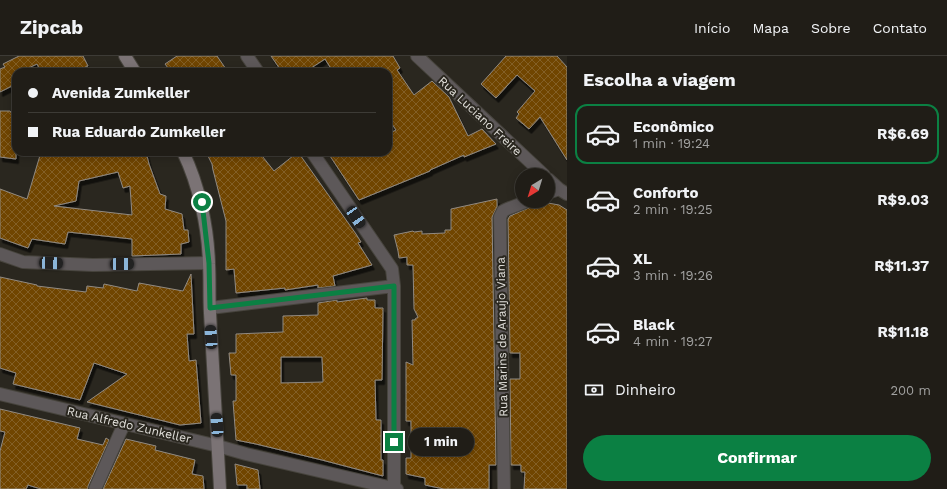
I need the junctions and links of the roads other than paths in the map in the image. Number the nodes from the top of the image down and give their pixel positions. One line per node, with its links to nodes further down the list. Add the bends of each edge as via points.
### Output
1 (125, 56): 4 (main road)
2 (247, 56): 5 (street)
3 (417, 56): 8 (street, Rua Luciano Freire)
4 (133, 68)
5 (255, 68)
6 (185, 156): 11 (main road, via 202,202)
7 (315, 156): 12 (street, via 392,269)
8 (537, 168)
9 (515, 206): 20 (street, Rua Marins de Araujo Viana, via 503,211 500,218)
10 (0, 254): 11 (street, via 23,262)
11 (209, 263): 13 (main road)
12 (394, 286): 13 (street); 19 (street)
13 (210, 308): 16 (main road)
14 (0, 394): 15 (street, Rua Alfredo Zunkeller)
15 (124, 424): 16 (street, Rua Alfredo Zunkeller); 17 (street)
16 (218, 446): 18 (main road); 19 (street, Rua Alfredo Zunkeller)
17 (95, 489)
18 (220, 489)
19 (396, 489)
20 (504, 489)

